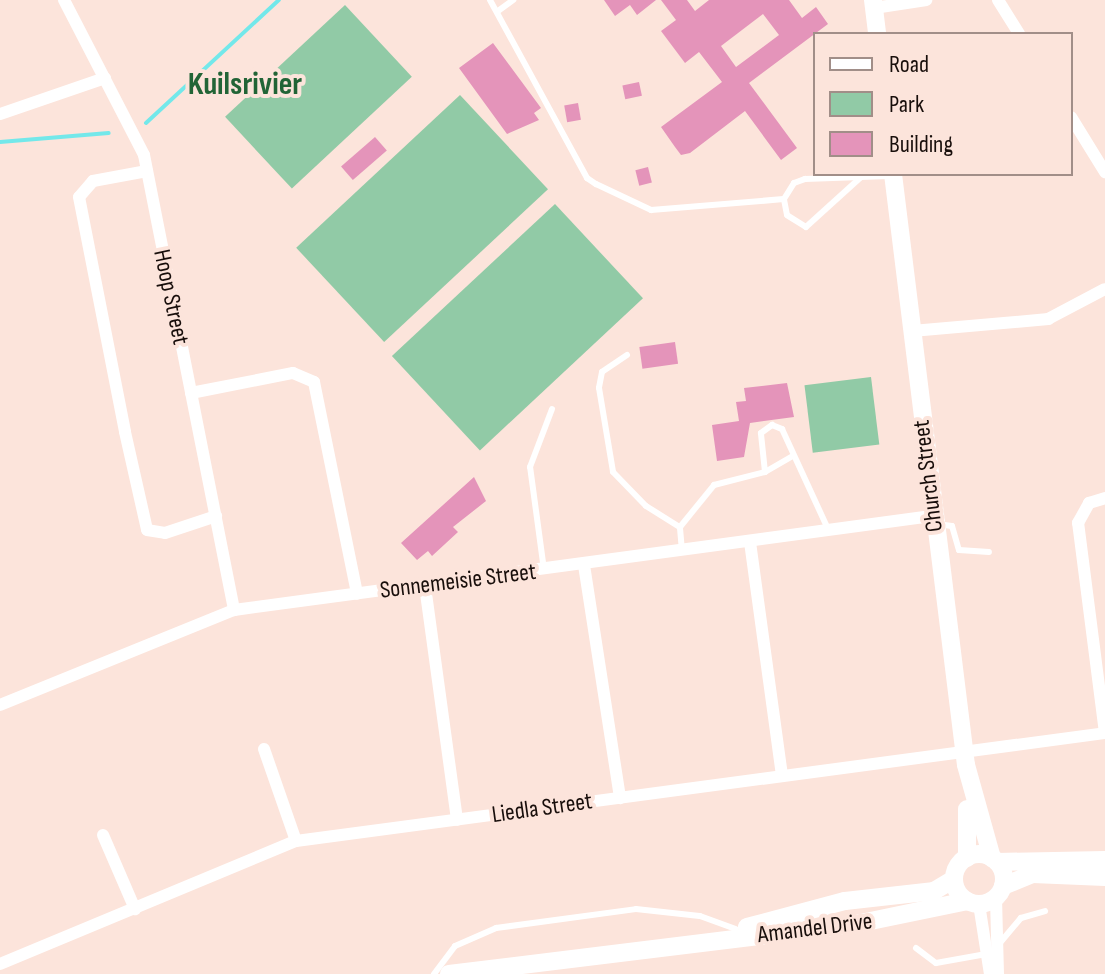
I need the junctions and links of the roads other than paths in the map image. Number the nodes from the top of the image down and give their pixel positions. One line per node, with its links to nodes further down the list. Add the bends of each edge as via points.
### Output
1 (64, 0): 10 (street, Hoop Street)
2 (490, 0): 7 (lane)
3 (513, 0): 7 (lane)
4 (926, 0): 6 (street)
5 (998, 0): 9 (street)
6 (874, 4): 8 (street)
7 (498, 11): 18 (lane, via 587,178 596,184 651,210)
8 (877, 32)
9 (1018, 32)
10 (105, 78): 11 (street); 13 (street, Hoop Street, via 134,128)
11 (0, 114)
12 (1073, 120): 14 (street)
13 (147, 171): 22 (street, Hoop Street); 27 (street, via 93,181 79,197 125,432 147,530 165,533)
14 (1105, 172)
15 (882, 176): 17 (lane)
16 (893, 176): 20 (street, Church Street)
17 (860, 178): 18 (lane, via 805,179 794,183); 18 (lane, via 806,227 787,215)
18 (784, 199)
19 (1105, 289): 20 (street, via 1048,319)
20 (912, 331): 28 (street, Church Street)
21 (627, 355): 29 (lane, via 602,372 599,388 613,472 646,506)
22 (191, 393): 27 (street, Hoop Street); 37 (street, via 293,373 314,382)
23 (552, 409): 35 (lane, via 530,467)
24 (791, 457): 25 (lane); 25 (lane, via 782,429 767,426 761,440); 30 (lane)
25 (765, 472): 29 (lane, via 714,485)
26 (1105, 498): 40 (street, via 1083,509 1078,523)
27 (216, 516): 38 (street, Hoop Street)
28 (933, 520): 30 (street, Sonnemeisie Street); 33 (lane, via 952,526 962,551); 42 (street, Church Street)
29 (680, 527): 32 (lane)
30 (829, 531): 31 (street, Sonnemeisie Street)
31 (750, 542): 32 (street, Sonnemeisie Street); 43 (street)
32 (682, 551): 34 (street, Sonnemeisie Street)
33 (989, 552)
34 (584, 565): 35 (street, Sonnemeisie Street); 45 (street)
35 (544, 570): 36 (street, Sonnemeisie Street)
36 (425, 586): 37 (street, Sonnemeisie Street); 46 (street)
37 (357, 594): 38 (street, Sonnemeisie Street)
38 (234, 610): 39 (street, Sonnemeisie Street)
39 (0, 705)
40 (1105, 733): 42 (street, Liedla Street)
41 (264, 749): 48 (street)
42 (964, 750): 43 (street, Liedla Street); 44 (street, Church Street)
43 (782, 776): 45 (street, Liedla Street)
44 (968, 778): 49 (street, Church Street); 50 (street, Church Street)
45 (620, 798): 46 (street, Liedla Street)
46 (457, 820): 48 (street, Liedla Street)
47 (103, 835): 55 (street)
48 (296, 841): 55 (street, Liedla Street)
49 (967, 858): 50 (street); 53 (street)
50 (994, 860): 51 (street); 54 (street, Church Street)
51 (1105, 860)
52 (1105, 877): 54 (street, Amandel Drive, via 1033,874)
53 (954, 879): 54 (street); 57 (street, Amandel Drive, via 934,891 845,901)
54 (986, 897): 58 (street, Amandel Drive, via 856,924); 60 (street)
55 (135, 909): 61 (street, Liedla Street)
56 (1045, 911): 60 (lane, via 1021,918)
57 (736, 929): 58 (street, Amandel Drive); 62 (lane, via 700,916 636,909 496,928 455,946)
58 (662, 947): 63 (street, Amandel Drive)
59 (916, 948): 60 (lane, via 936,963)
60 (991, 950): 64 (street); 65 (street)
61 (0, 964)
62 (434, 974)
63 (449, 974)
64 (990, 974)
65 (998, 974)

